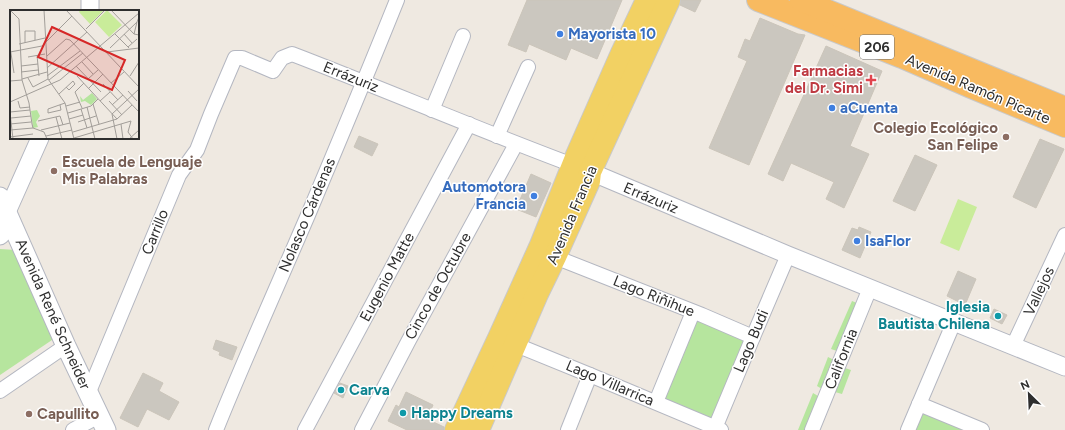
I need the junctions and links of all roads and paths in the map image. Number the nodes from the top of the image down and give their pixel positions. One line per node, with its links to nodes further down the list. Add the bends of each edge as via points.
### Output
1 (397, 0): 10 (street, Nolasco Cárdenas)
2 (647, 0): 9 (main road, Avenida Francia)
3 (669, 0): 11 (main road, Avenida Francia)
4 (758, 0): 15 (highway, Avenida Ramón Picarte / 206)
5 (804, 0): 12 (highway, Avenida Ramón Picarte / 206)
6 (463, 36): 13 (street)
7 (242, 58): 10 (street, Errázuriz, via 273,70 282,58 292,54); 35 (street, Carrillo, via 235,58 197,150 179,175)
8 (528, 67): 16 (street)
9 (614, 74): 11 (main road, via 625,82); 19 (main road, Avenida Francia)
10 (364, 82): 13 (street, Errázuriz); 42 (street, Nolasco Cárdenas)
11 (626, 91): 19 (main road, Avenida Francia)
12 (1065, 108)
13 (432, 110): 14 (street, Errázuriz)
14 (468, 124): 16 (street, Errázuriz); 43 (street, Eugenio Matte)
15 (1065, 126)
16 (497, 136): 18 (street, Errázuriz)
17 (39, 139): 20 (street)
18 (516, 144): 19 (street, Errázuriz); 44 (street, Cinco de Octubre)
19 (581, 168): 23 (main road, Avenida Francia); 24 (street, Errázuriz)
20 (3, 204): 22 (street, via 6,229); 30 (main road, Avenida René Schneider)
21 (1065, 235): 31 (street, Vallejos)
22 (0, 236)
23 (548, 251): 26 (street, Lago Riñihue); 29 (main road, Avenida Francia); 29 (main road, Avenida Francia, via 534,282 537,294)
24 (788, 255): 25 (street, Errázuriz); 28 (street, Lago Budi)
25 (870, 288): 27 (street, Errázuriz); 48 (street, California)
26 (693, 312): 28 (street, Lago Riñihue); 36 (street)
27 (954, 322): 31 (street, Errázuriz); 37 (street)
28 (753, 337): 39 (street, Lago Budi)
29 (507, 341): 33 (street, Lago Villarrica); 45 (main road, Avenida Francia); 46 (main road, Avenida Francia)
30 (66, 346): 34 (street); 35 (main road, Avenida René Schneider)
31 (1013, 346): 32 (street, Errázuriz)
32 (1065, 367)
33 (590, 375): 36 (street, Lago Villarrica); 47 (street)
34 (0, 391)
35 (88, 394): 38 (main road, Avenida René Schneider)
36 (656, 402): 39 (street, Lago Villarrica)
37 (920, 404): 40 (street); 49 (street)
38 (103, 423): 41 (street)
39 (718, 429)
40 (979, 429)
41 (73, 430)
42 (216, 430)
43 (305, 430)
44 (362, 430)
45 (456, 430)
46 (478, 430)
47 (568, 430)
48 (812, 430)
49 (908, 430)

